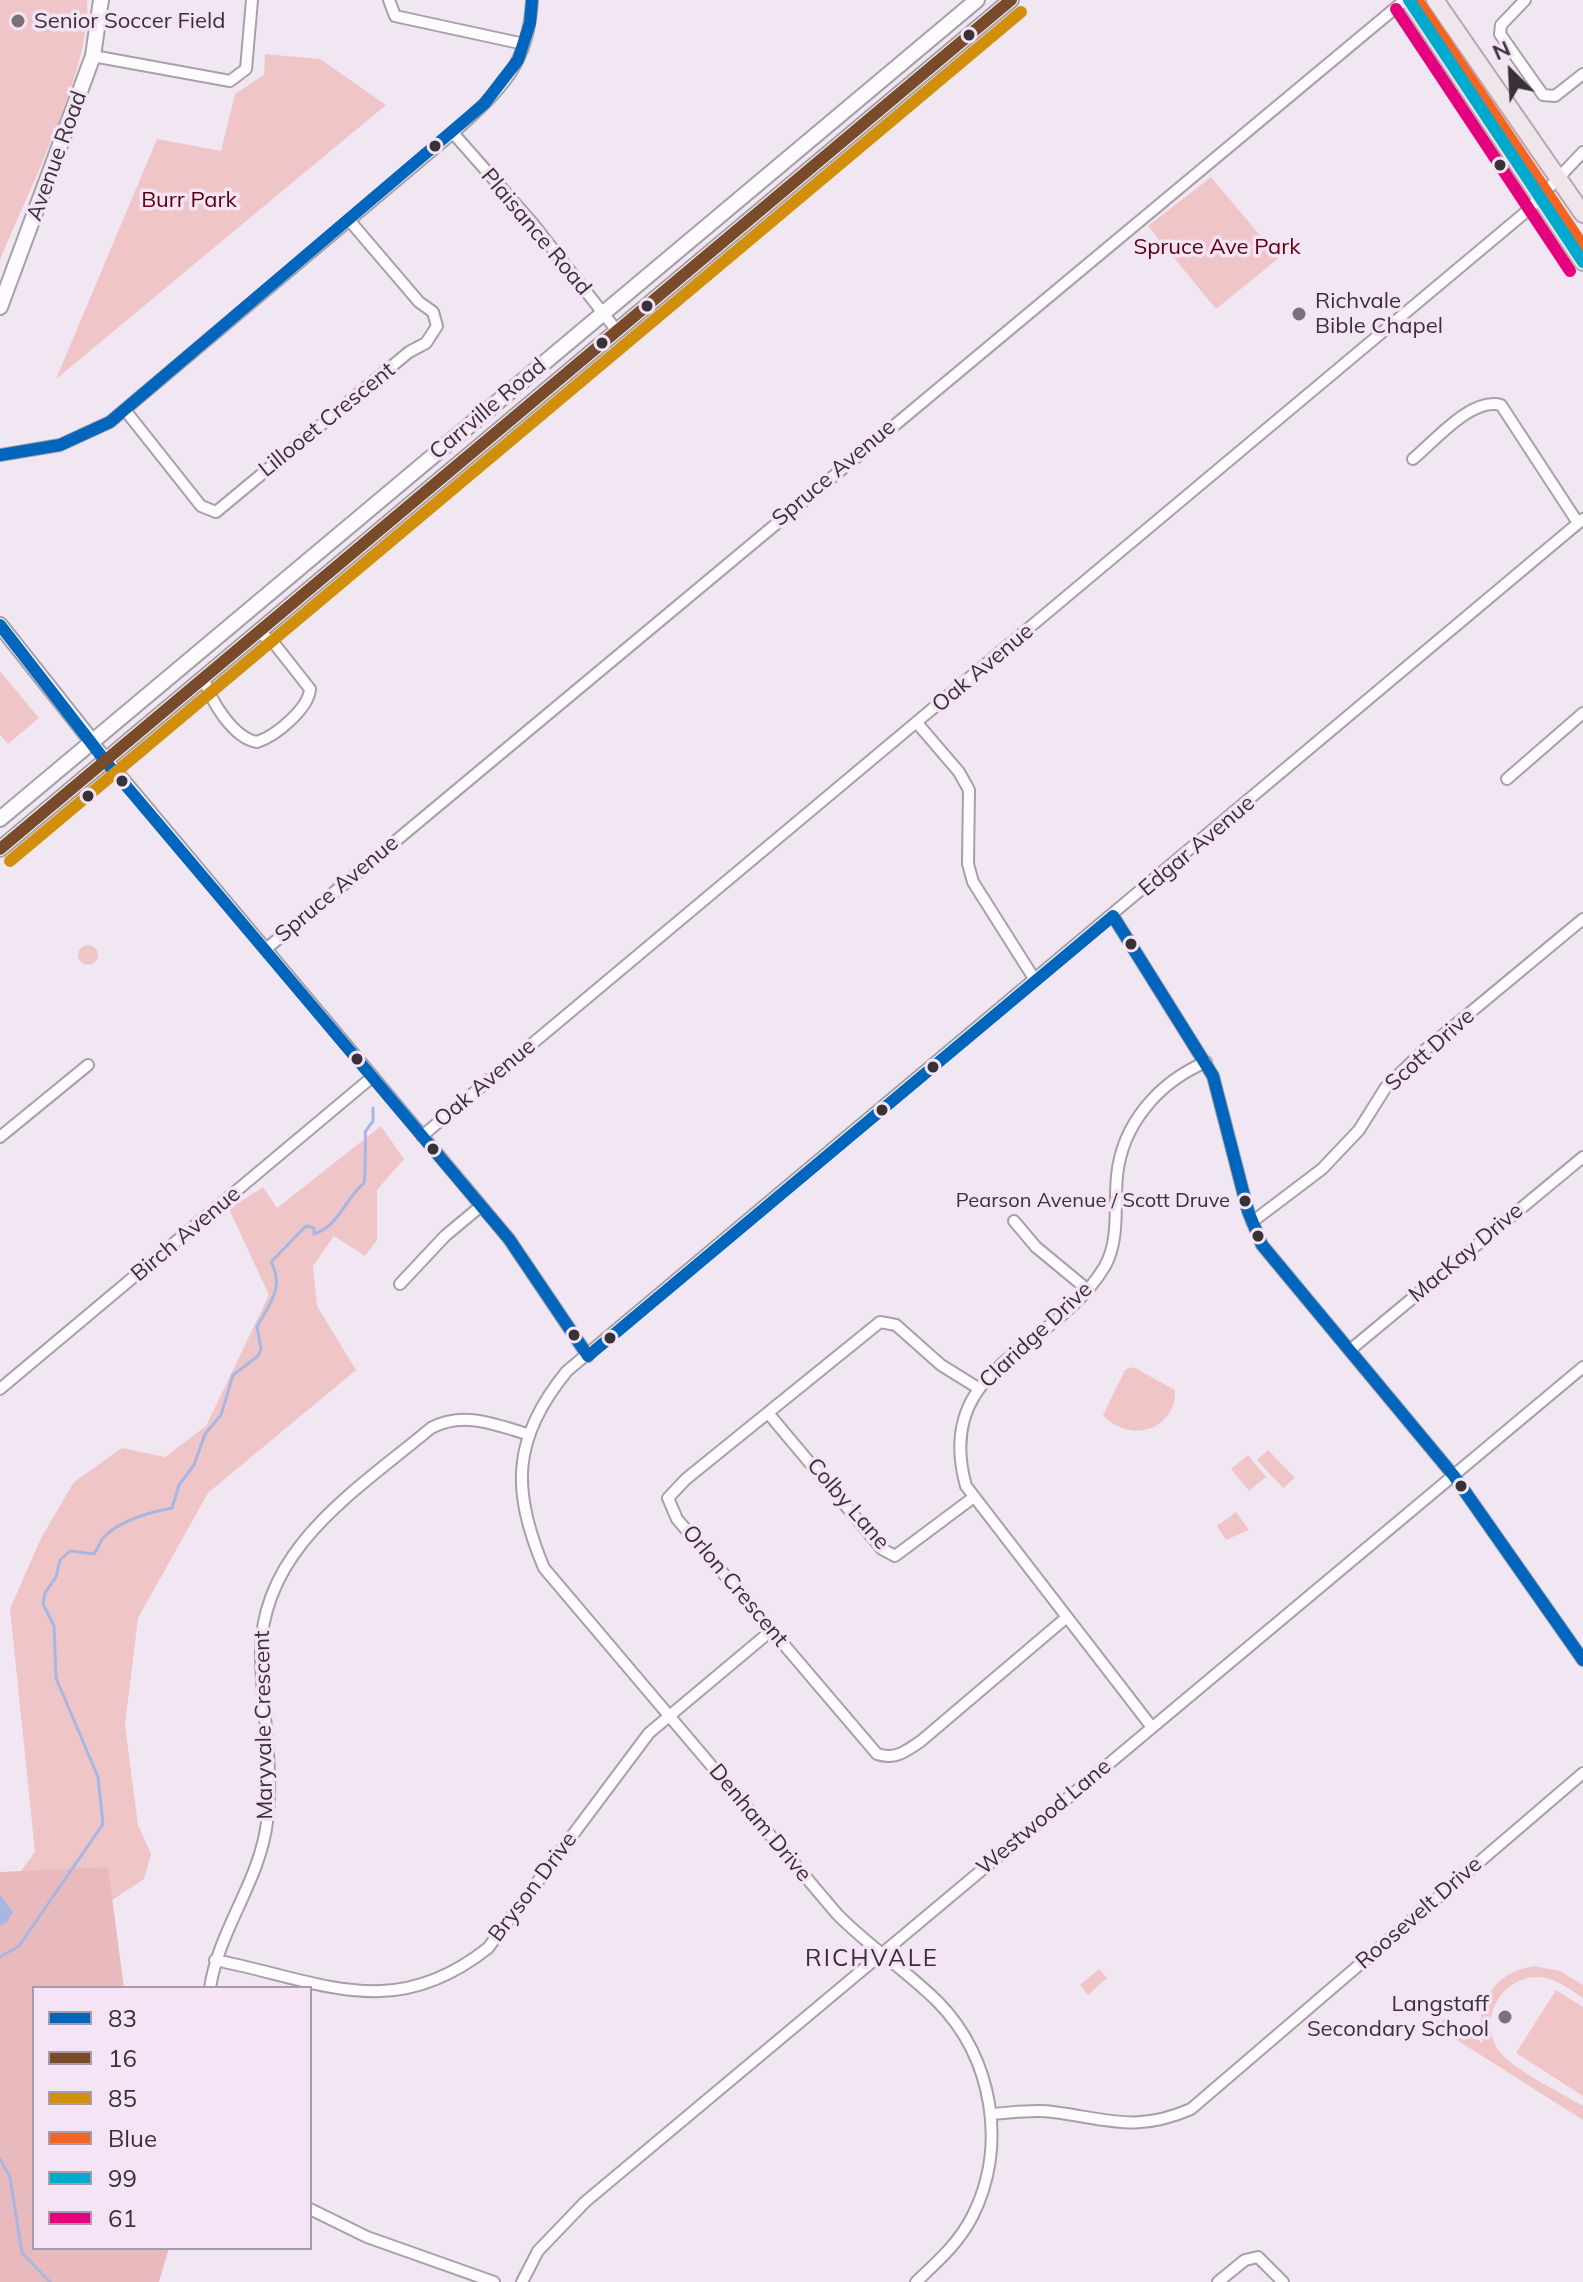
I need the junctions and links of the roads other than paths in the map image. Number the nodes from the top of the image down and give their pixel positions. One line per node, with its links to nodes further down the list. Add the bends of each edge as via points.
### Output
1 (101, 0): 11 (main road, Avenue Road)
2 (252, 0): 11 (street, via 246,69 230,81)
3 (389, 0): 10 (street, via 395,16)
4 (532, 0): 10 (street)
5 (977, 0): 21 (main road, Carrville Road)
6 (1011, 0): 22 (main road, Carrville Road)
7 (1407, 0): 16 (main road); 41 (street, Spruce Avenue)
8 (1435, 0): 15 (main road)
9 (1525, 0): 12 (street, via 1501,25 1500,34 1533,86 1543,95 1555,96)
10 (524, 44): 13 (street, via 504,86)
11 (93, 56): 20 (main road, Avenue Road)
12 (1583, 74)
13 (453, 133): 18 (street); 21 (street, Plaisance Road)
14 (1583, 152): 15 (street, Oak Avenue)
15 (1559, 176): 16 (street, Oak Avenue); 17 (main road)
16 (1541, 198): 19 (main road); 33 (street, Oak Avenue)
17 (1583, 214)
18 (349, 220): 23 (street); 23 (street, Lillooet Crescent, via 433,312 437,326 426,343 216,512 201,506)
19 (1583, 262)
20 (0, 307)
21 (603, 313): 22 (street, Plaisance Road); 27 (main road, Carrville Road)
22 (617, 331): 28 (main road, Carrville Road)
23 (125, 410): 24 (street, via 78,439)
24 (0, 455)
25 (1413, 459): 26 (street, via 1475,408 1492,402 1501,405)
26 (1580, 521): 39 (street, Edgar Avenue)
27 (329, 543): 28 (main road); 34 (main road, Carrville Road)
28 (345, 560): 30 (main road, Carrville Road)
29 (0, 625): 34 (main road)
30 (258, 632): 31 (main road, Carrville Road); 31 (street, via 273,642 310,689 308,701 271,734 257,742 244,738 210,698)
31 (204, 678): 35 (main road, Carrville Road)
32 (1583, 713): 36 (street)
33 (917, 723): 42 (street, via 969,790 968,864 973,882); 46 (street, Oak Avenue)
34 (91, 740): 35 (street); 37 (main road, Carrville Road)
35 (106, 762): 38 (main road, Carrville Road); 41 (street)
36 (1507, 779)
37 (0, 819)
38 (0, 849)
39 (1113, 916): 42 (street, Edgar Avenue); 43 (street)
40 (1583, 919): 51 (street, Scott Drive, via 1419,1055 1386,1087 1359,1130 1322,1169)
41 (266, 949): 45 (street)
42 (1035, 980): 55 (street, Edgar Avenue)
43 (1206, 1062): 51 (street); 53 (street, Claridge Drive, via 1176,1078 1131,1125 1120,1159 1107,1263)
44 (88, 1065): 47 (street)
45 (371, 1078): 46 (street); 58 (street, Birch Avenue)
46 (422, 1136): 49 (street)
47 (0, 1137)
48 (1583, 1157): 54 (street, MacKay Drive)
49 (481, 1206): 52 (street); 55 (street)
50 (1014, 1221): 53 (street, via 1036,1247)
51 (1252, 1222): 54 (street, via 1262,1245)
52 (400, 1284)
53 (1088, 1290): 57 (street, Claridge Drive)
54 (1350, 1350): 61 (street)
55 (588, 1356): 60 (street, Denham Drive, via 549,1393)
56 (1583, 1366): 61 (street, Westwood Lane)
57 (978, 1388): 59 (street, Orlon Crescent, via 941,1365 896,1325 880,1322); 62 (street, Claridge Drive, via 962,1418 959,1440 960,1467)
58 (0, 1389)
59 (768, 1413): 62 (street, Colby Lane, via 882,1549 895,1556); 64 (street, Orlon Crescent, via 668,1498 677,1519)
60 (527, 1434): 66 (street, Denham Drive, via 522,1477 525,1523 544,1568); 70 (street, Maryvale Crescent, via 460,1419 431,1428 313,1527 283,1567 261,1625 265,1840)
61 (1454, 1476): 65 (street); 67 (street, Westwood Lane)
62 (974, 1497): 63 (street, Claridge Drive)
63 (1067, 1617): 64 (street, Orlon Crescent, via 921,1741 894,1757 877,1754); 67 (street, Claridge Drive)
64 (772, 1630): 66 (street, Bryson Drive)
65 (1583, 1660)
66 (668, 1714): 69 (street, Denham Drive, via 837,1914); 70 (street, Bryson Drive, via 488,1948 445,1977 406,1990 363,1991)
67 (1151, 1726): 69 (street, Westwood Lane)
68 (1583, 1773): 72 (street, Roosevelt Drive, via 1191,2109 1141,2123 1051,2112)
69 (883, 1952): 72 (street, Denham Drive, via 939,2003 969,2040); 76 (street, Westwood Lane, via 585,2202 538,2251)
70 (215, 1960): 71 (street, Maryvale Crescent)
71 (210, 1986)
72 (991, 2114): 77 (street, Denham Drive, via 991,2163 982,2197 945,2257)
73 (312, 2210): 74 (street)
74 (468, 2278): 75 (street)
75 (494, 2282)
76 (522, 2282)
77 (916, 2282)
78 (1218, 2282): 79 (street, via 1245,2260 1258,2257)
79 (1283, 2282)

